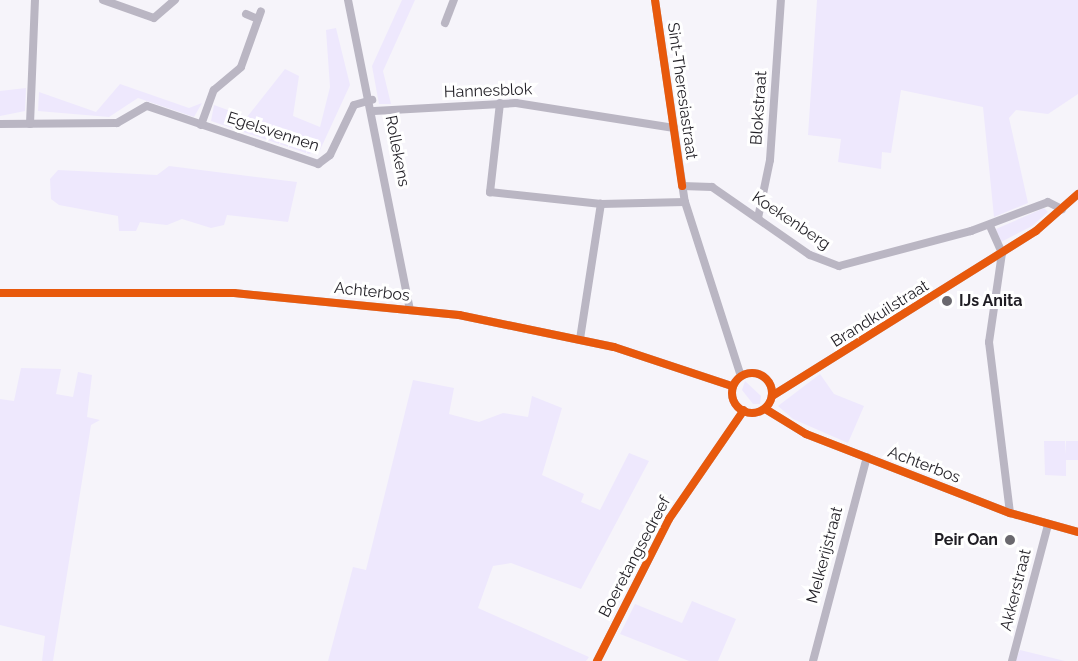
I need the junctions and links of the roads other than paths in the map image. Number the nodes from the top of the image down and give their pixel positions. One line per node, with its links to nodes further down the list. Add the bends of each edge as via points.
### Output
1 (35, 0): 14 (street)
2 (176, 0): 7 (street, via 153,18)
3 (348, 0): 10 (street, Rollekens)
4 (454, 0): 9 (street)
5 (655, 0): 16 (street, Sint-Theresiastraat)
6 (781, 0): 22 (street, Blokstraat, via 770,160)
7 (100, 3)
8 (246, 14): 15 (street, Egelsvennen, via 260,15 241,67 214,90)
9 (445, 22)
10 (372, 100): 12 (street, Rollekens); 15 (street, Egelsvennen, via 354,105 330,155 318,164)
11 (500, 103): 12 (street, Hannesblok); 16 (street, Hannesblok, via 545,105); 20 (street, via 490,192)
12 (374, 111): 26 (street, Rollekens)
13 (0, 124): 14 (street, Egelsvennen)
14 (30, 124): 15 (street, Egelsvennen, via 117,123 147,106)
15 (201, 125)
16 (674, 128): 17 (street, Sint-Theresiastraat)
17 (682, 186): 19 (street, Sint-Theresiastraat); 22 (street, Koekenberg, via 712,187)
18 (1078, 194): 21 (street, Brandkuilstraat)
19 (686, 202): 20 (street); 28 (street, Sint-Theresiastraat)
20 (601, 204): 27 (street)
21 (1062, 209): 23 (street, Koekenberg, via 1048,202); 24 (street, Brandkuilstraat)
22 (758, 218): 23 (street, Koekenberg, via 810,255 839,266)
23 (990, 225): 24 (street)
24 (1002, 253): 30 (street, Brandkuilstraat); 34 (street, via 988,342)
25 (0, 293): 26 (street, Achterbos, via 181,290)
26 (410, 309): 27 (street, Achterbos)
27 (580, 339): 29 (street, Achterbos)
28 (740, 373): 29 (street); 30 (street, via 758,375)
29 (732, 386): 31 (street)
30 (772, 396): 32 (street)
31 (744, 410): 32 (street, via 756,415); 37 (street, Boeretangsedreef, via 669,519)
32 (767, 410): 33 (street, Achterbos, via 806,434)
33 (867, 457): 34 (street, Achterbos); 38 (street, Melkerijstraat)
34 (1010, 513): 35 (street, Achterbos)
35 (1048, 525): 36 (street, Achterbos); 39 (street, Akkerstraat)
36 (1078, 532)
37 (597, 661)
38 (813, 661)
39 (1012, 661)

